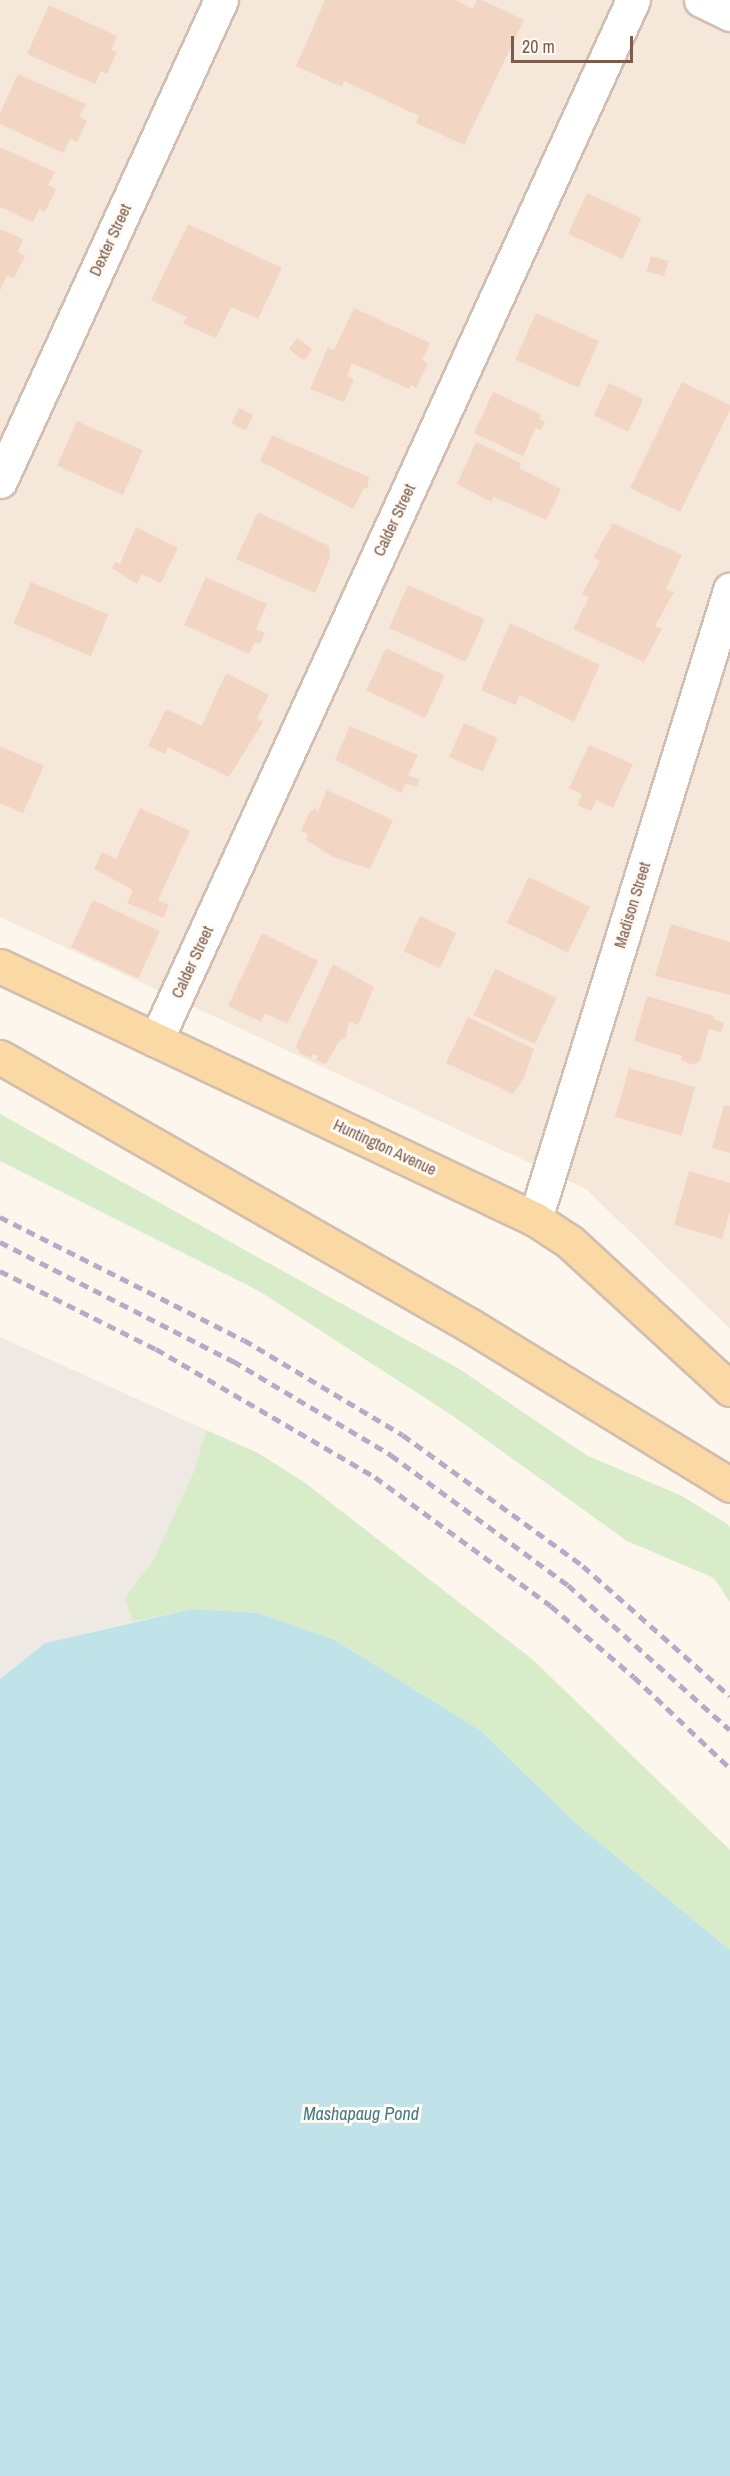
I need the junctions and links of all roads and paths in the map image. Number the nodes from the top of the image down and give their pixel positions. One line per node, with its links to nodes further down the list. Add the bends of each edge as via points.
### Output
1 (221, 0): 5 (street, Dexter Street)
2 (633, 0): 8 (street, Calder Street)
3 (701, 0): 4 (street)
4 (730, 14)
5 (0, 481)
6 (730, 590): 10 (street, Madison Street)
7 (0, 966): 8 (main road, Huntington Avenue)
8 (156, 1040): 10 (main road, Huntington Avenue)
9 (0, 1058): 12 (main road, via 471,1326)
10 (535, 1219): 11 (main road, Huntington Avenue, via 570,1242)
11 (730, 1389)
12 (730, 1485)

